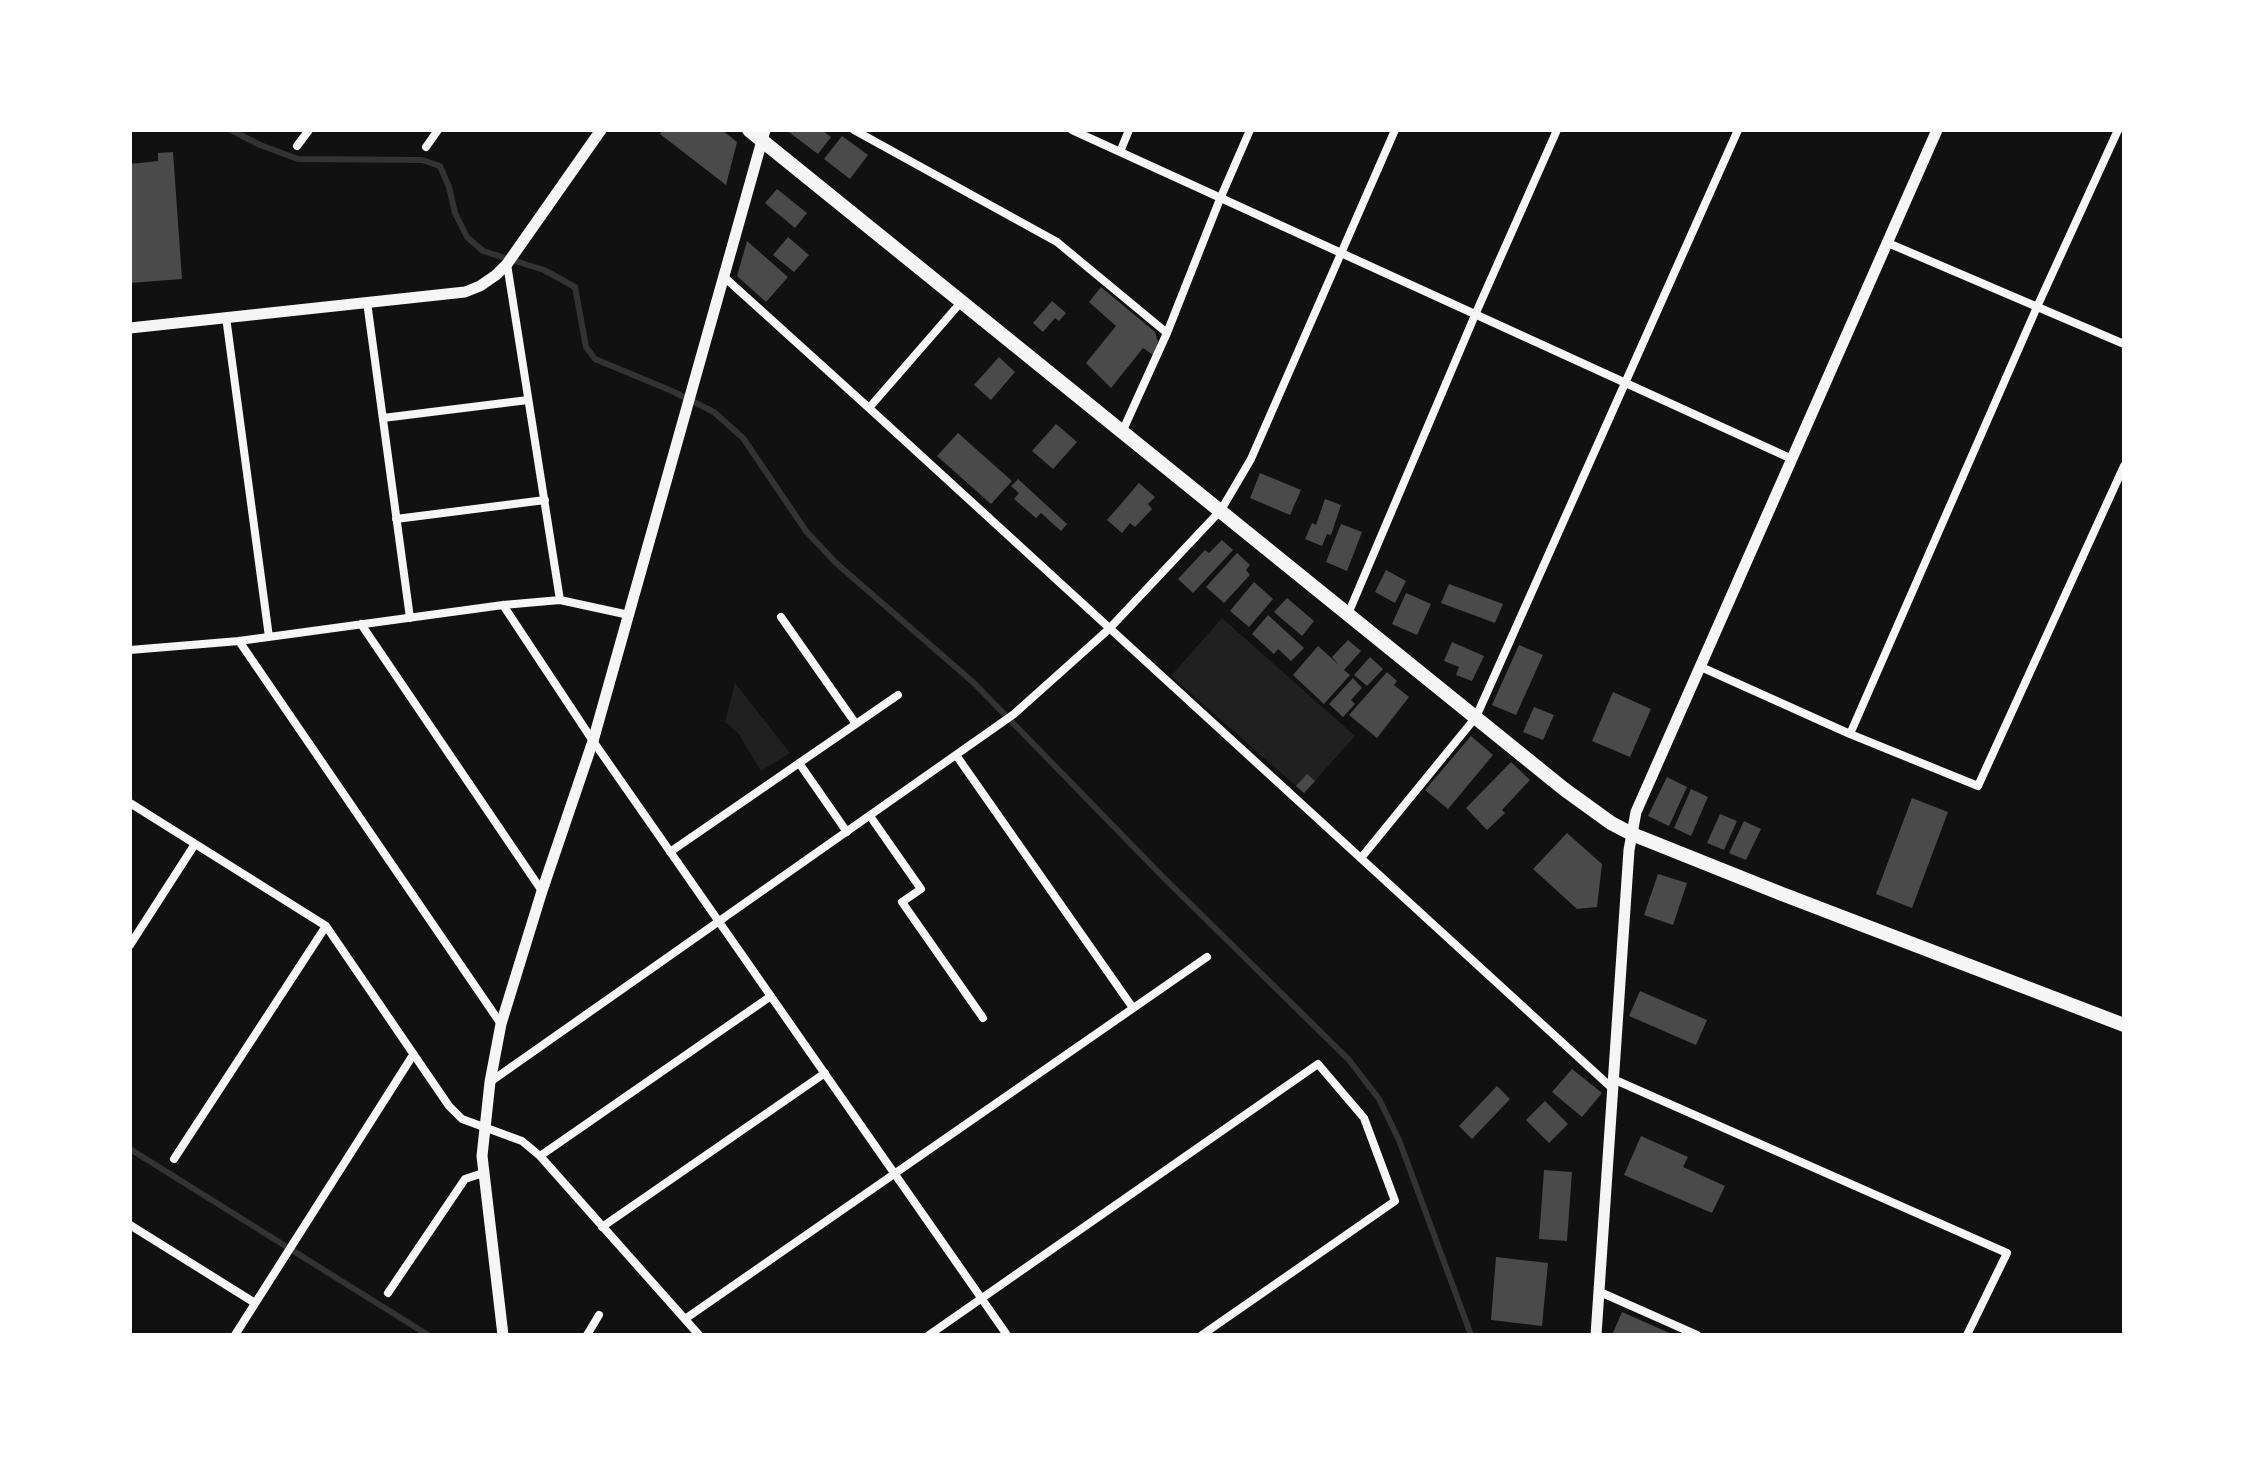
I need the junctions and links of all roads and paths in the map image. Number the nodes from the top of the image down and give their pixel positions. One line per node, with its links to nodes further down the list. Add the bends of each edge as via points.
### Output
1 (309, 130): 15 (street)
2 (438, 130): 16 (street)
3 (601, 130): 21 (street)
4 (749, 130): 14 (main road)
5 (854, 130): 29 (street, via 1057,242)
6 (1072, 130): 17 (street)
7 (1129, 130): 17 (street)
8 (1250, 130): 18 (street)
9 (1395, 130): 20 (street)
10 (1557, 130): 26 (street)
11 (1738, 130): 31 (street)
12 (1937, 130): 19 (street)
13 (2118, 130): 25 (street)
14 (764, 135): 22 (street); 23 (main road)
15 (297, 146)
16 (426, 147)
17 (1120, 152): 18 (street)
18 (1220, 199): 20 (street); 29 (street)
19 (1888, 243): 25 (street); 36 (street)
20 (1339, 252): 26 (street); 39 (street, via 1251,459)
21 (508, 264): 24 (street, via 465,292); 32 (street)
22 (723, 276): 33 (street); 44 (street)
23 (962, 301): 33 (street); 35 (main road)
24 (367, 302): 27 (street); 34 (street)
25 (2037, 307): 30 (street); 56 (street)
26 (1475, 315): 31 (street); 43 (street)
27 (226, 317): 28 (street); 49 (street)
28 (130, 328)
29 (1167, 333): 35 (street)
30 (2124, 344)
31 (1626, 384): 36 (street); 54 (street)
32 (528, 400): 34 (street); 38 (street)
33 (869, 408): 48 (street)
34 (383, 418): 40 (street)
35 (1123, 430): 39 (main road)
36 (1792, 459): 52 (street)
37 (2124, 466): 56 (street, via 1978,786)
38 (545, 500): 40 (street); 41 (street)
39 (1221, 510): 43 (main road); 48 (street)
40 (396, 519): 46 (street)
41 (560, 600): 42 (street); 44 (street)
42 (503, 605): 46 (street); 57 (street)
43 (1348, 614): 54 (main road)
44 (629, 615): 57 (street)
45 (781, 617): 55 (street)
46 (410, 618): 47 (street)
47 (361, 624): 49 (street); 67 (street)
48 (1109, 629): 58 (street, via 1014,714); 66 (street)
49 (269, 637): 50 (street)
50 (239, 641): 51 (street); 75 (street)
51 (130, 650)
52 (1701, 667): 56 (street); 63 (street, via 1636,812)
53 (898, 695): 55 (street)
54 (1476, 717): 63 (main road, via 1564,789); 66 (street)
55 (856, 724): 59 (street)
56 (1850, 734)
57 (593, 741): 65 (street); 67 (street)
58 (956, 755): 61 (street); 73 (street)
59 (799, 763): 62 (street); 65 (street)
60 (130, 803): 64 (street)
61 (870, 816): 62 (street); 74 (street, via 921,889 902,902)
62 (847, 832): 68 (street)
63 (1632, 834): 76 (main road); 80 (street)
64 (195, 844): 69 (street); 70 (street)
65 (670, 852): 68 (street)
66 (1361, 858): 80 (street)
67 (542, 891): 75 (street)
68 (718, 921): 72 (street); 79 (street)
69 (326, 926): 77 (street); 83 (street)
70 (130, 945)
71 (1207, 957): 73 (street)
72 (771, 996): 78 (street); 82 (street)
73 (1133, 1008): 85 (street)
74 (983, 1018)
75 (501, 1024): 79 (street)
76 (2124, 1025)
77 (413, 1055): 81 (street, via 449,1106 462,1119); 91 (street)
78 (825, 1073): 85 (street); 87 (street)
79 (490, 1082): 81 (street)
80 (1613, 1084): 88 (street); 103 (street, via 2007,1253)
81 (484, 1127): 82 (street, via 522,1141); 84 (street)
82 (540, 1156): 87 (street)
83 (174, 1159)
84 (483, 1173): 89 (street, via 465,1179); 95 (street)
85 (895, 1173): 90 (street); 93 (street)
86 (130, 1225): 91 (street)
87 (602, 1227): 93 (street)
88 (1600, 1292): 101 (street); 102 (street)
89 (388, 1293)
90 (981, 1298): 98 (street); 99 (street); 100 (street, via 1318,1064 1364,1118 1395,1201)
91 (255, 1303): 94 (street)
92 (599, 1315): 96 (street)
93 (685, 1319): 97 (street)
94 (235, 1335)
95 (503, 1335)
96 (587, 1335)
97 (699, 1335)
98 (929, 1335)
99 (1007, 1335)
100 (1202, 1335)
101 (1596, 1335)
102 (1697, 1335)
103 (1967, 1335)

